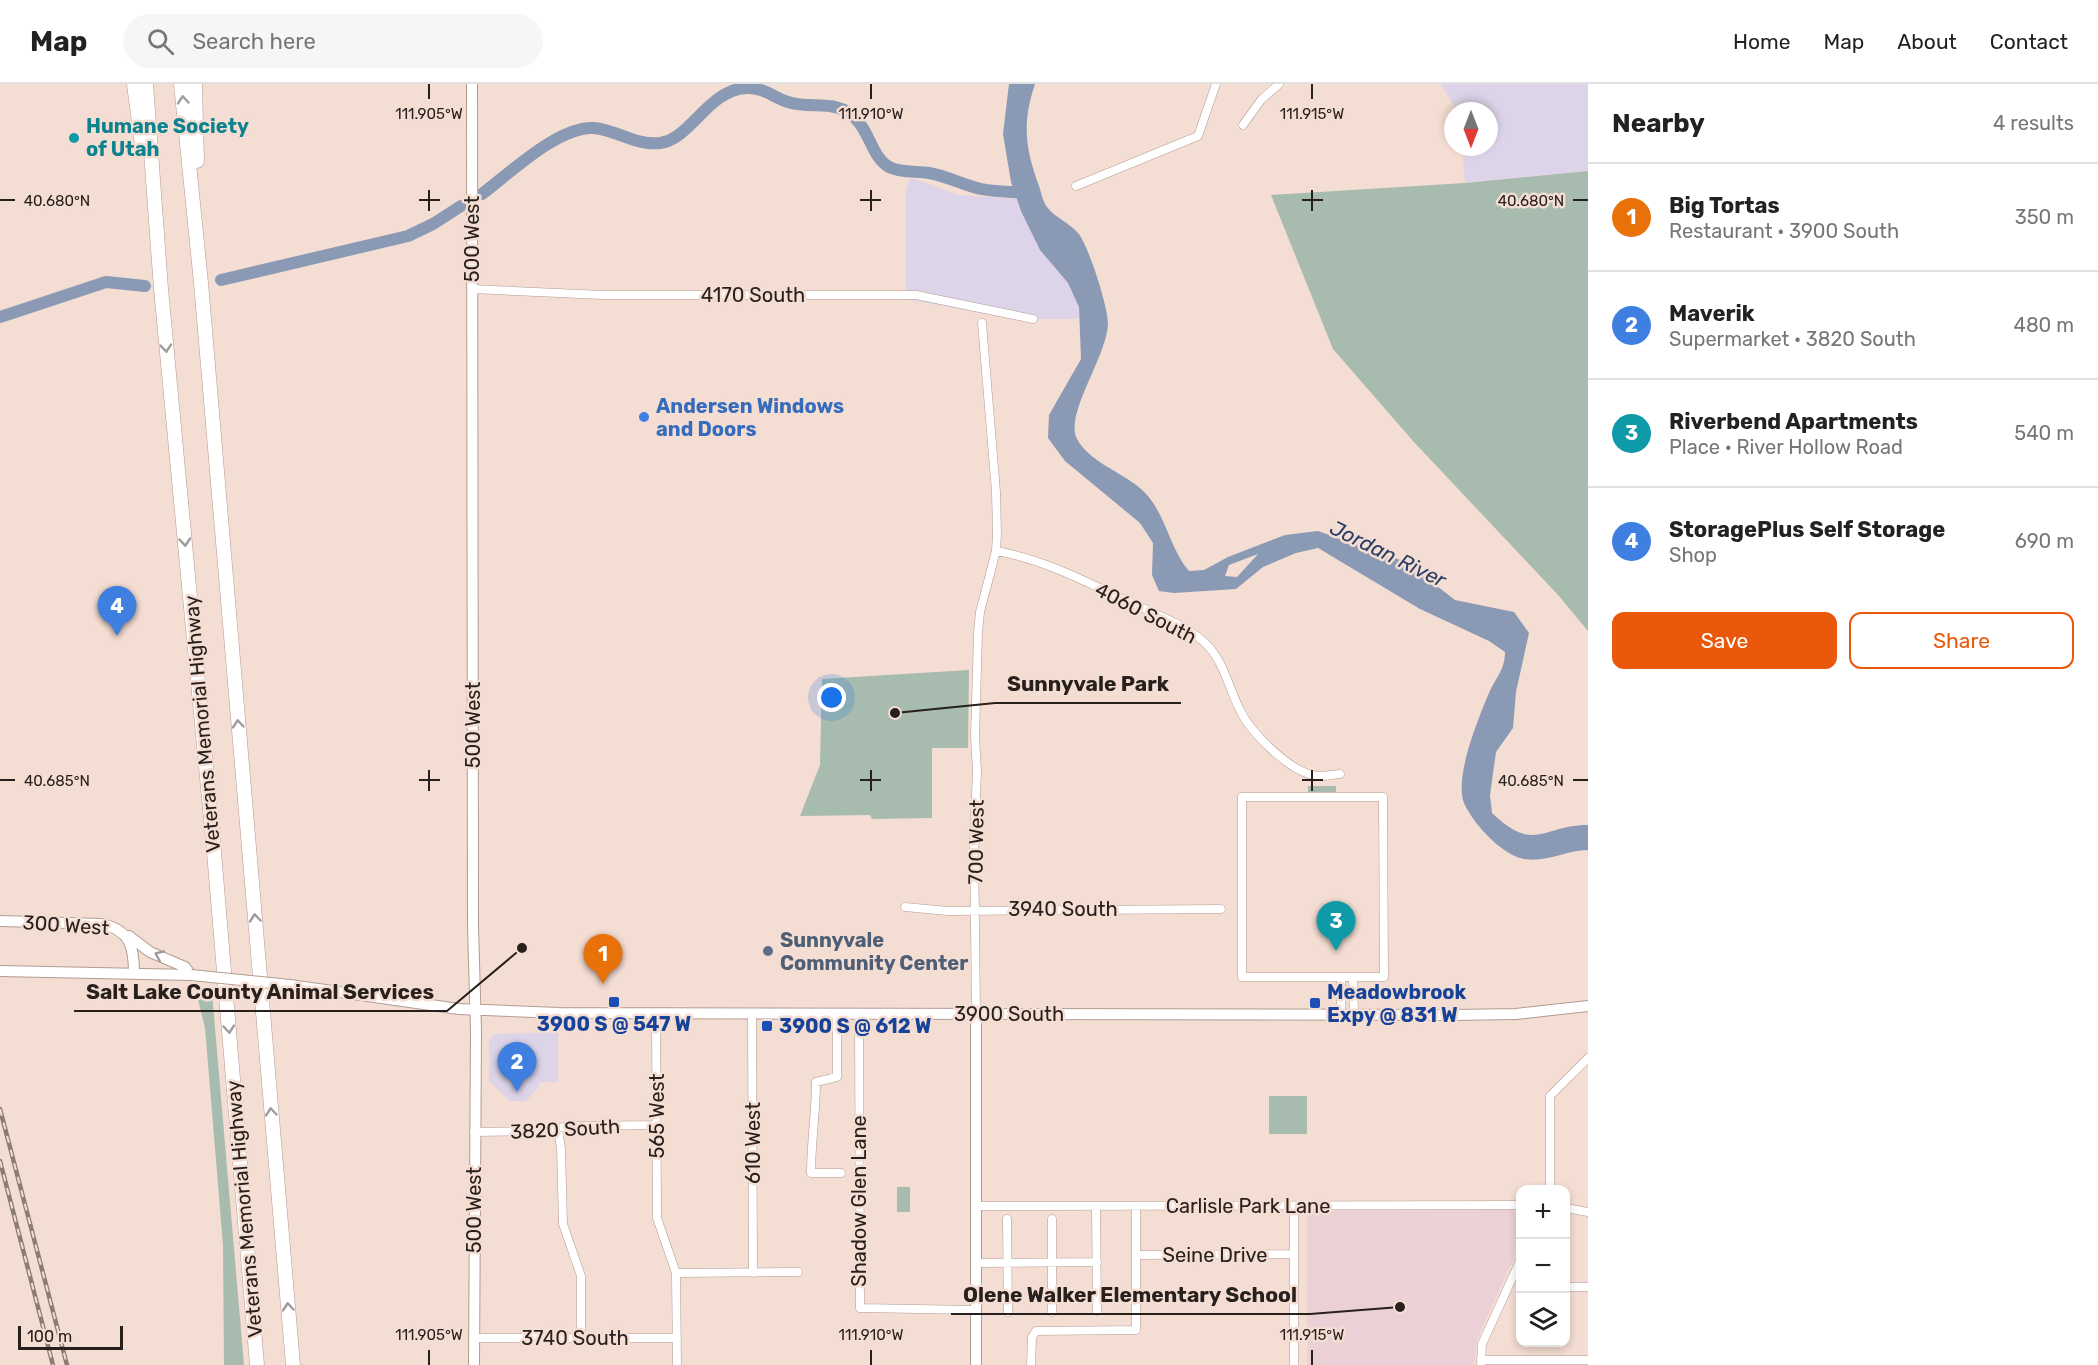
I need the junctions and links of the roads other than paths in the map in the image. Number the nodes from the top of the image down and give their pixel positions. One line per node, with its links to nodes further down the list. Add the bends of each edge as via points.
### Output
1 (134, 84): 12 (highway)
2 (146, 84): 12 (highway, Veterans Memorial Highway)
3 (181, 84): 10 (highway, Veterans Memorial Highway, one-way to 3)
4 (195, 84): 10 (highway)
5 (472, 84): 11 (main road, 500 West)
6 (1216, 84): 9 (street, via 1198,136)
7 (1279, 84): 8 (street)
8 (1243, 125)
9 (1076, 186)
10 (201, 283): 73 (highway, Veterans Memorial Highway, one-way to 10)
11 (472, 289): 13 (street, 4170 South, via 603,296 916,295); 28 (main road, 500 West)
12 (161, 290): 72 (highway, Veterans Memorial Highway, one-way to 72)
13 (1033, 319)
14 (982, 323): 15 (street, 700 West, via 996,492)
15 (996, 551): 16 (street, 4060 South, via 1028,558 1099,588 1203,640 1218,658 1245,720 1270,746 1292,766 1310,775); 19 (street, 700 West, via 978,633)
16 (1341, 774)
17 (905, 908): 19 (street, 3940 South)
18 (1221, 909): 19 (street, 3940 South)
19 (975, 910): 33 (street, 700 West)
20 (0, 921): 21 (main road, 300 West, via 102,924)
21 (127, 935): 23 (main road, 300 West, via 133,947); 24 (main road, one-way to 21, via 184,967 150,952)
22 (0, 971): 23 (main road, 3900 South)
23 (134, 974): 24 (main road, 3900 South)
24 (191, 975): 28 (main road, 3900 South, bridge)
25 (1341, 977): 26 (street); 26 (street, via 1242,977 1242,797 1383,797 1384,977); 34 (street)
26 (1353, 978): 35 (street)
27 (1588, 1006): 35 (main road, 3900 South, via 1516,1014)
28 (475, 1010): 29 (main road, 3900 South); 39 (main road, 500 West)
29 (657, 1014): 30 (main road, 3900 South); 37 (street, 565 West)
30 (752, 1014): 31 (main road, 3900 South); 57 (street, 610 West)
31 (837, 1014): 32 (main road, 3900 South); 40 (street, via 837,1077 816,1082 811,1173)
32 (859, 1014): 33 (main road, 3900 South); 63 (street, Shadow Glen Lane, via 860,1308)
33 (976, 1014): 34 (main road, 3900 South); 43 (main road, 700 West)
34 (1341, 1015): 35 (main road, 3900 South)
35 (1354, 1015)
36 (1588, 1058): 41 (street, via 1550,1096)
37 (657, 1125): 38 (street, 3820 South); 59 (street, 565 West, via 657,1218)
38 (558, 1128): 39 (street, 3820 South); 68 (street, via 562,1215 580,1276)
39 (474, 1132): 67 (main road, 500 West)
40 (841, 1173)
41 (1550, 1185)
42 (1516, 1204): 46 (street, Carlisle Park Lane)
43 (976, 1206): 44 (street, Carlisle Park Lane); 54 (main road, 700 West)
44 (1096, 1206): 45 (street, Carlisle Park Lane); 53 (street)
45 (1136, 1206): 46 (street, Carlisle Park Lane); 52 (street)
46 (1294, 1206): 51 (street)
47 (1570, 1209): 48 (street)
48 (1588, 1212)
49 (1007, 1219): 55 (street)
50 (1052, 1219): 56 (street)
51 (1294, 1254): 52 (street, Seine Drive); 78 (street)
52 (1136, 1255): 77 (street, via 1136,1330 1040,1330 1033,1333)
53 (1097, 1262): 56 (street); 64 (street)
54 (976, 1263): 55 (street); 63 (main road, 700 West)
55 (1007, 1263): 56 (street); 65 (street)
56 (1052, 1263): 66 (street)
57 (753, 1272): 58 (street); 59 (street)
58 (798, 1272)
59 (676, 1273): 69 (street, 565 West)
60 (1516, 1282): 71 (street, via 1482,1344)
61 (1570, 1287): 62 (street)
62 (1588, 1287)
63 (976, 1310): 76 (main road, 700 West)
64 (1097, 1311)
65 (1008, 1312)
66 (1052, 1312)
67 (474, 1338): 68 (street, 3740 South); 74 (main road, 500 West)
68 (581, 1338): 69 (street, 3740 South)
69 (676, 1338): 75 (street, 565 West)
70 (1588, 1360): 71 (street)
71 (1481, 1363)
72 (257, 1365)
73 (292, 1365)
74 (474, 1365)
75 (677, 1365)
76 (976, 1365)
77 (1031, 1365)
78 (1294, 1365)

